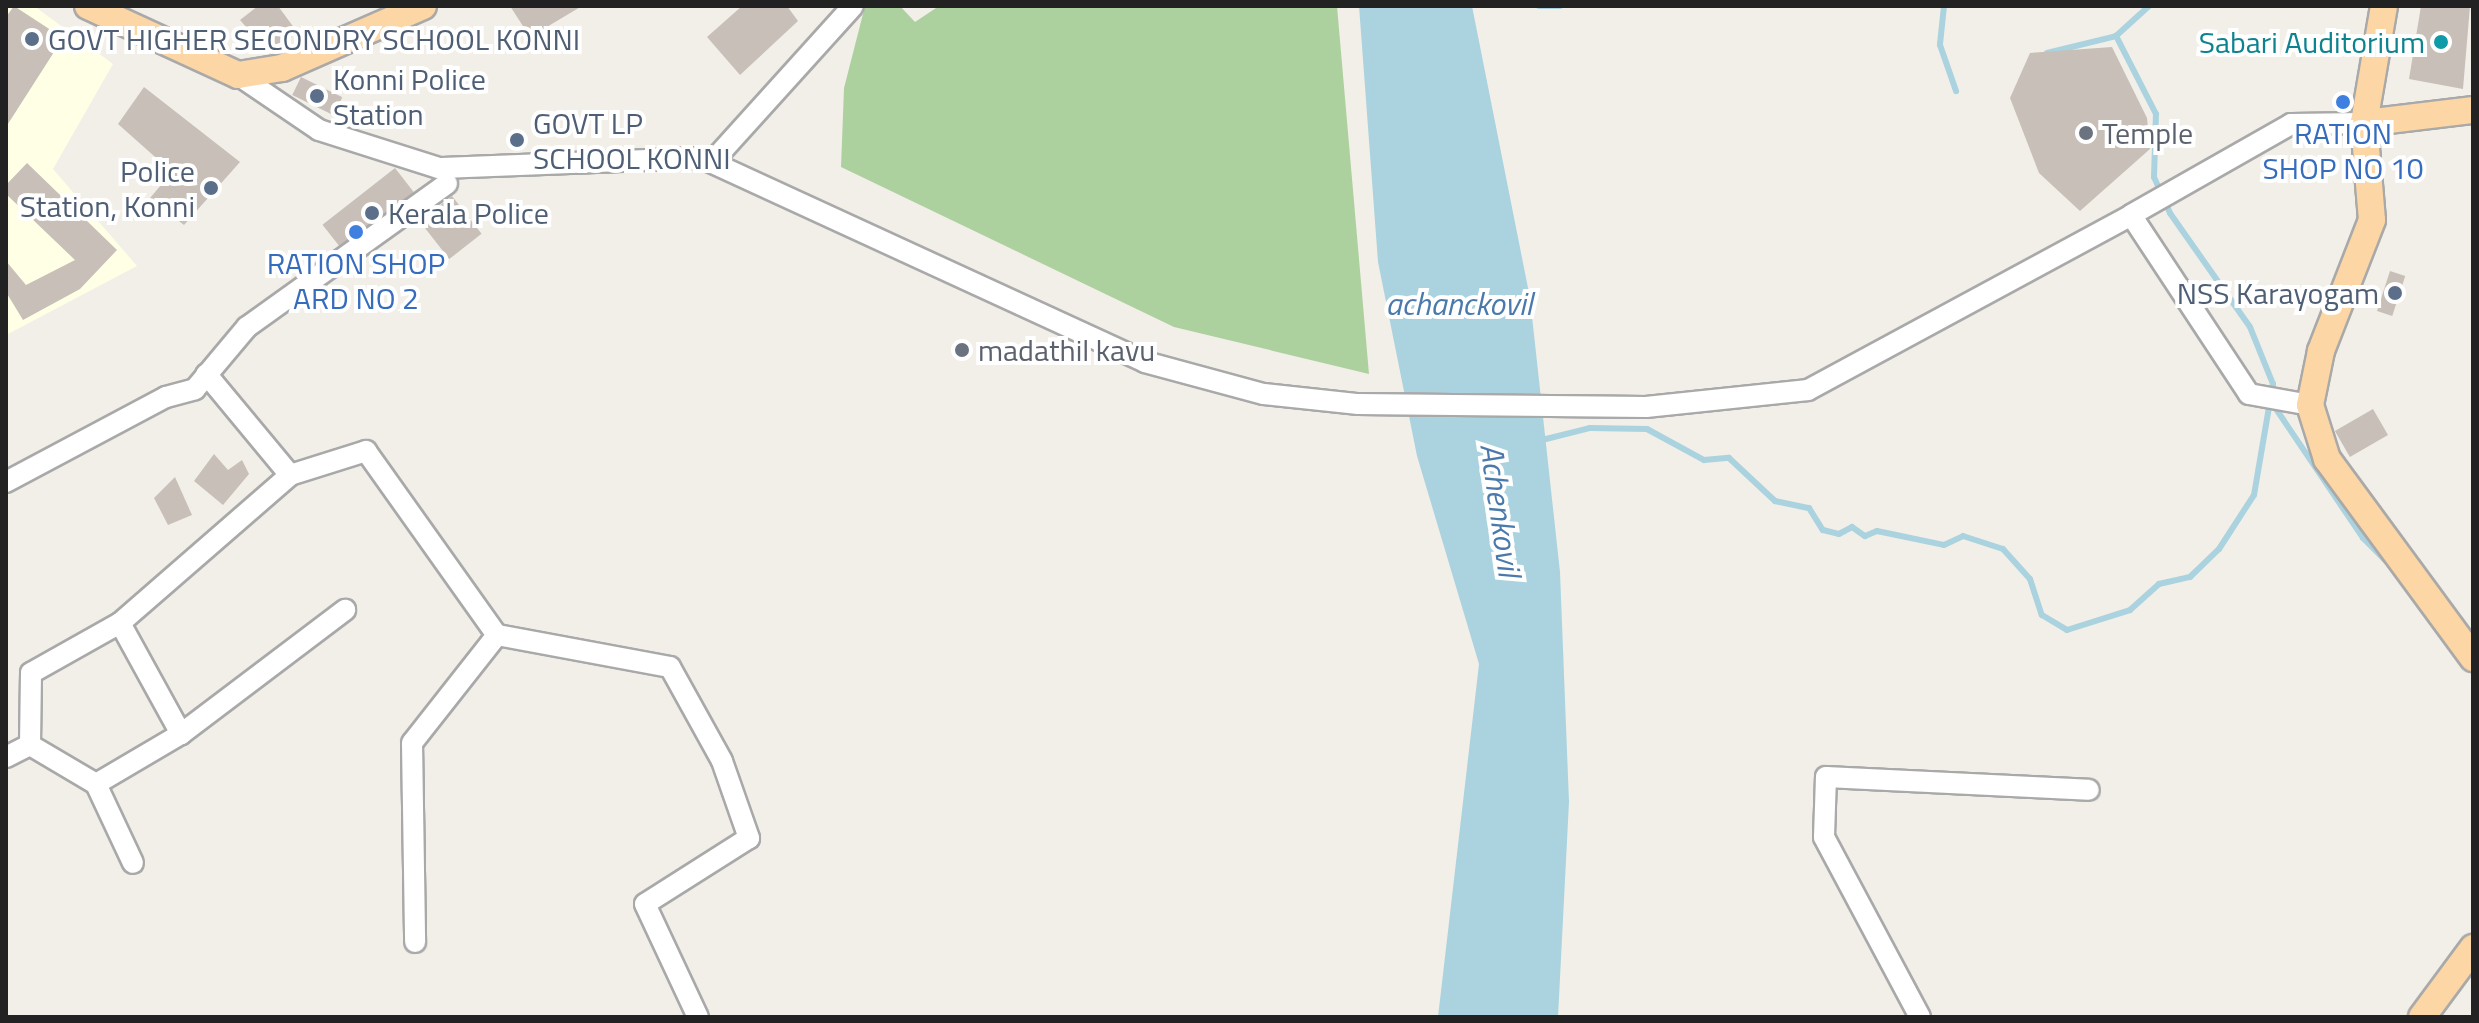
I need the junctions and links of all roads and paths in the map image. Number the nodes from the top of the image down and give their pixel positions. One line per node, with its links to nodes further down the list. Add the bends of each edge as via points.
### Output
1 (88, 6): 5 (main road)
2 (423, 6): 5 (main road, via 282,68)
3 (853, 6): 8 (street)
4 (2384, 6): 7 (main road)
5 (238, 75): 8 (street, via 319,130 439,168 702,158)
6 (2473, 110): 7 (main road)
7 (2364, 123): 10 (street, via 2291,124); 12 (main road, via 2372,220 2321,351)
8 (712, 162): 10 (street, via 1145,362 1264,394 1358,404 1646,407 1808,390)
9 (447, 184): 11 (street, via 272,306)
10 (2131, 215): 12 (street, via 2249,394)
11 (206, 374): 13 (street); 14 (street, via 195,389 166,397)
12 (2310, 405): 18 (main road, via 2327,459)
13 (290, 475): 16 (street); 17 (street, via 366,451)
14 (6, 482)
15 (345, 610): 19 (street)
16 (120, 623): 19 (street); 20 (street, via 31,673)
17 (497, 635): 25 (street, via 412,743); 27 (street, via 670,667 722,761 749,838 645,904)
18 (2473, 658)
19 (181, 734): 22 (street)
20 (30, 745): 21 (street); 22 (street)
21 (6, 757)
22 (96, 784): 24 (street)
23 (2089, 790): 28 (street, via 1826,777 1824,837)
24 (133, 863)
25 (415, 942)
26 (2473, 948): 29 (main road)
27 (698, 1017)
28 (1920, 1017)
29 (2422, 1017)

